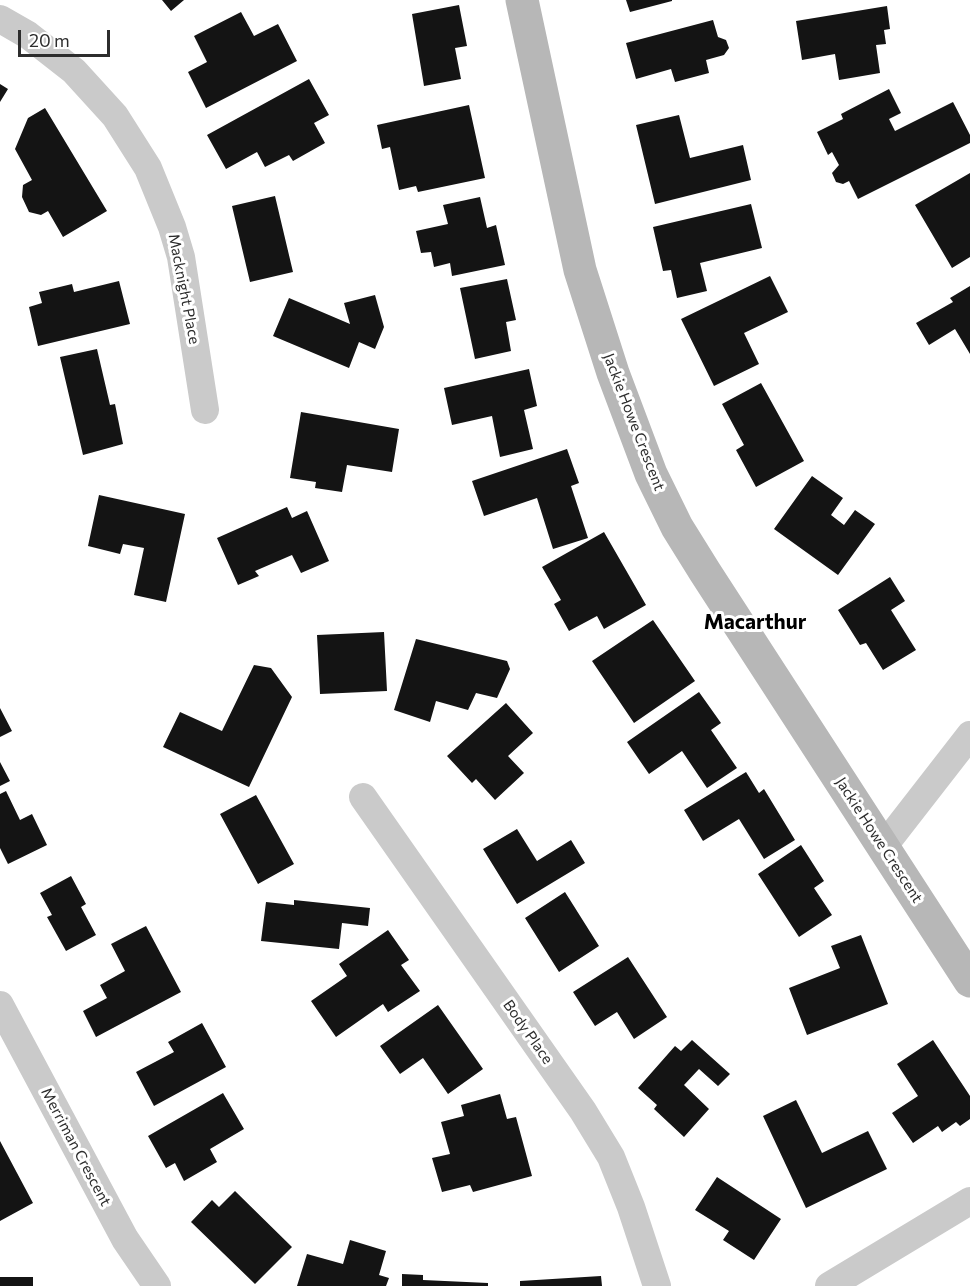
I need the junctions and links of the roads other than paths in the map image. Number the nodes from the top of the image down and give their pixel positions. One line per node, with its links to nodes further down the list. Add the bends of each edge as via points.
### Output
1 (522, 0): 6 (street, Jackie Howe Crescent, via 580,270 651,474 677,527)
2 (0, 19): 3 (street, Macknight Place, via 28,35 74,71 115,116 148,168 181,257)
3 (205, 410)
4 (970, 735): 6 (street)
5 (363, 797): 11 (street, Body Place, via 583,1111 611,1157)
6 (883, 848): 7 (street, Jackie Howe Crescent)
7 (970, 981)
8 (0, 1005): 10 (street, Merriman Crescent, via 125,1239)
9 (970, 1201): 12 (street)
10 (157, 1286)
11 (657, 1286)
12 (829, 1286)

